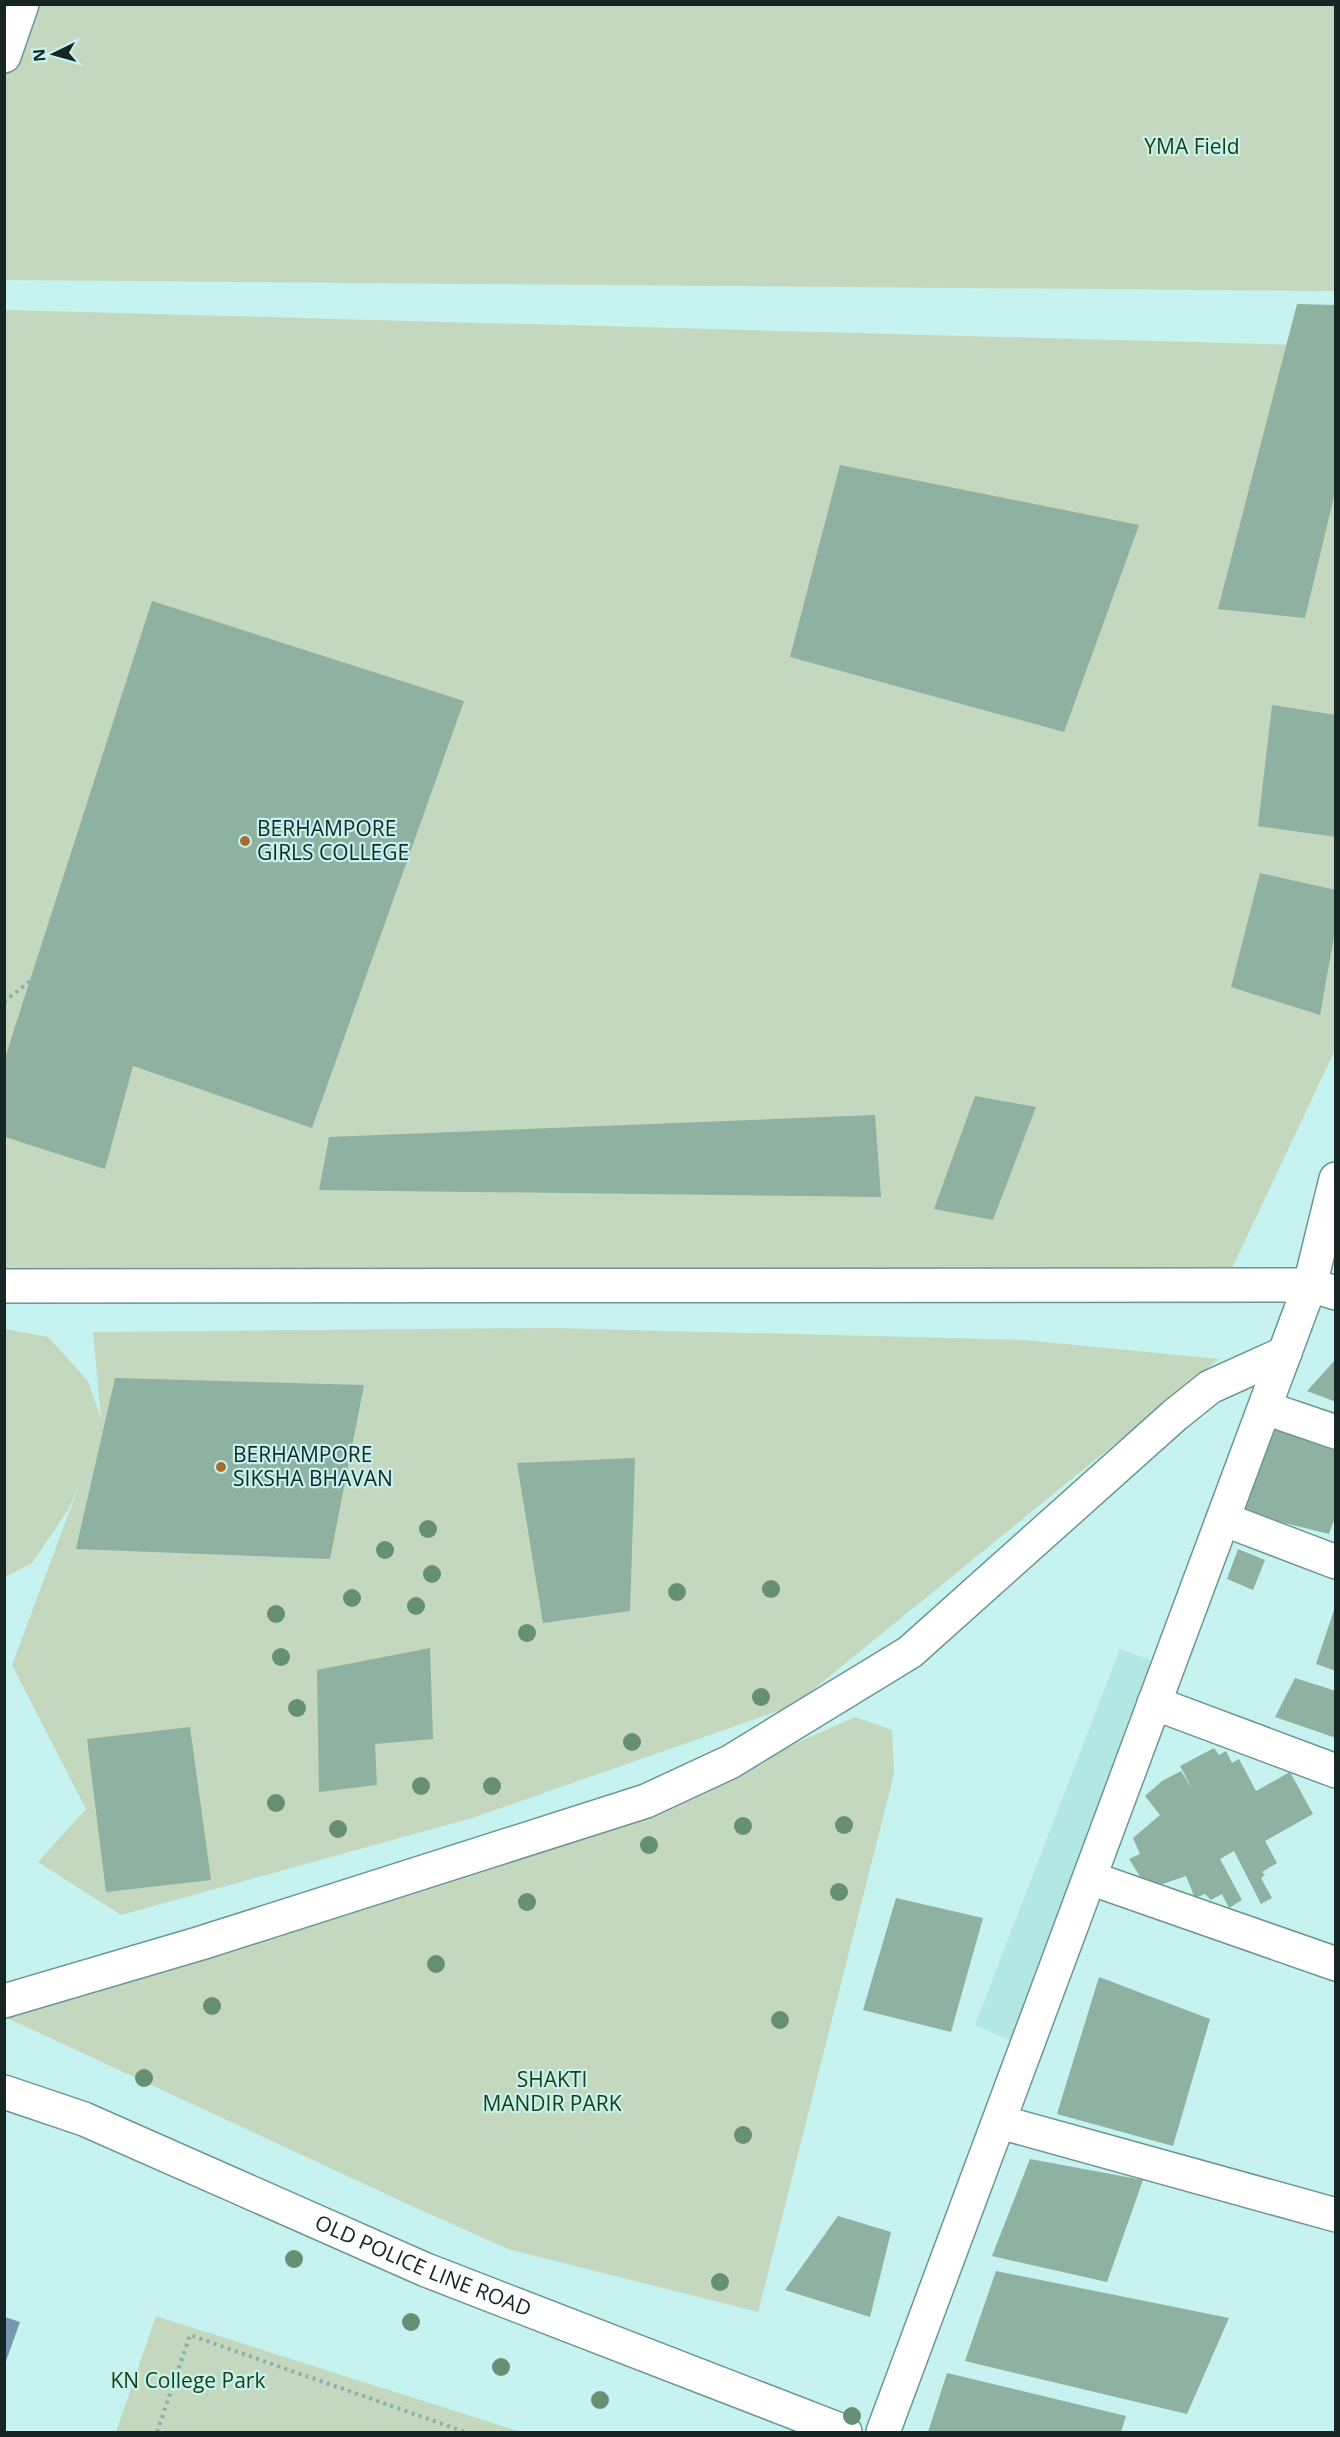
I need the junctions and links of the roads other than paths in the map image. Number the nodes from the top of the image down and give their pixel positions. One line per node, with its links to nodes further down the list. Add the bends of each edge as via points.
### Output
1 (22, 4): 2 (street)
2 (4, 56)
3 (1335, 1179): 5 (street)
4 (4, 1286): 5 (street)
5 (1323, 1289): 6 (street)
6 (1285, 1353): 7 (street); 15 (street, via 1210,1387 910,1652 730,1762 646,1801)
7 (1265, 1408): 8 (street); 9 (street)
8 (1335, 1432)
9 (1223, 1519): 10 (street); 11 (street)
10 (1335, 1562)
11 (1154, 1703): 12 (street); 13 (street)
12 (1335, 1771)
13 (1090, 1878): 14 (street); 17 (street)
14 (1335, 1964)
15 (4, 2001)
16 (4, 2092): 19 (street, OLD POLICE LINE ROAD, via 84,2119 426,2270)
17 (1000, 2122): 18 (street); 20 (street)
18 (1335, 2215)
19 (844, 2433)
20 (882, 2433)

